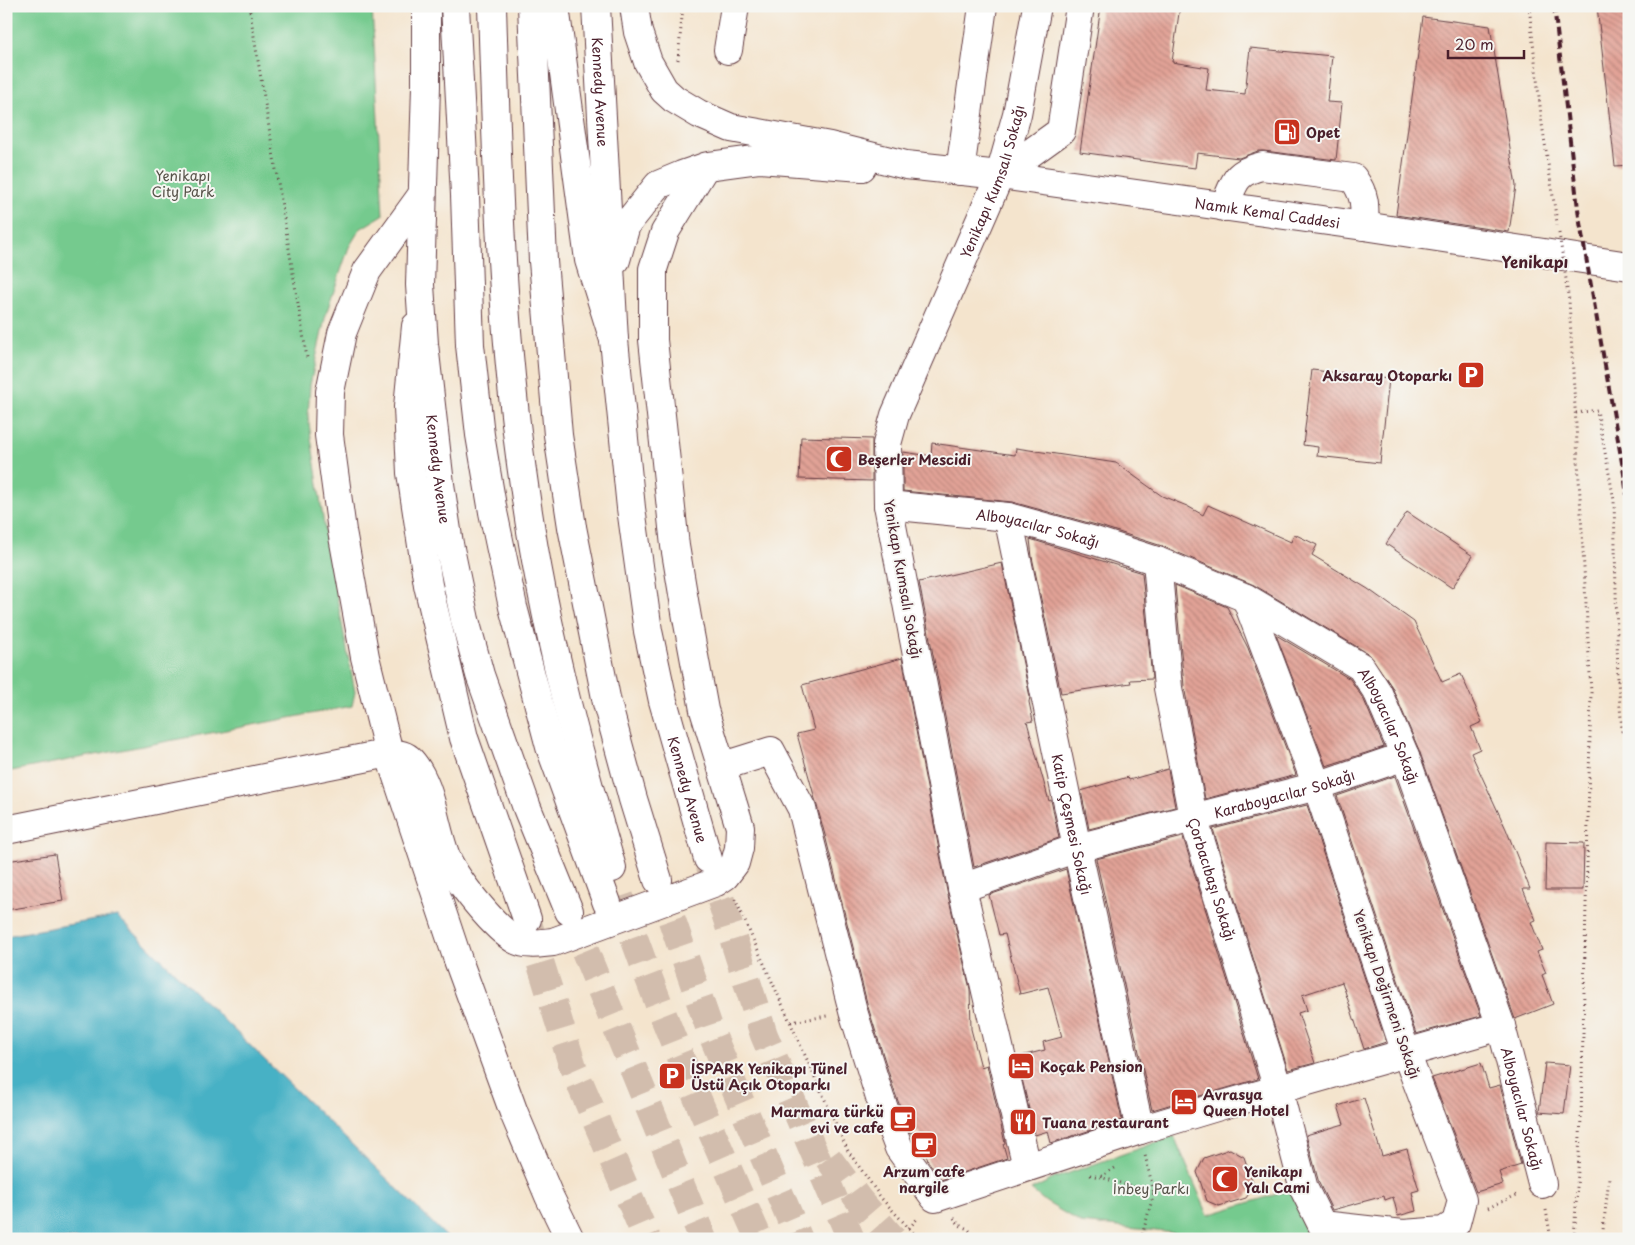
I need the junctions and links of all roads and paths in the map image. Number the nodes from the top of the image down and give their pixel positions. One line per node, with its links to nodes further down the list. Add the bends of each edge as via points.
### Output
1 (248, 6): 28 (path, via 307,358)
2 (426, 6): 21 (main road, Kennedy Avenue)
3 (455, 6): 4 (main road, via 470,345 493,512 513,607 550,747 614,900 557,661 525,492 507,334)
4 (492, 6)
5 (532, 6): 44 (main road, via 543,261 558,435 572,527 608,703 632,799)
6 (555, 6): 27 (main road, via 589,260)
7 (596, 6): 25 (main road, Kennedy Avenue)
8 (634, 6): 16 (main road, via 648,62 664,90)
9 (683, 6): 16 (path)
10 (734, 6): 15 (main road)
11 (983, 6): 19 (main road)
12 (1037, 6): 20 (main road, Yenikapı Kumsalı Sokağı, via 1017,114)
13 (1080, 6): 20 (main road, via 1061,131)
14 (1529, 6): 29 (path, bridge, via 1542,124 1569,300)
15 (728, 50)
16 (674, 99): 17 (main road, via 731,128 830,146)
17 (906, 165): 18 (main road, via 856,167 760,159); 19 (main road, Namık Kemal Caddesi)
18 (705, 168): 25 (main road, via 658,185 626,225); 38 (main road, via 665,232 653,269 653,340 675,546 704,710)
19 (960, 171): 20 (main road, Namık Kemal Caddesi)
20 (1000, 175): 22 (main road, Namık Kemal Caddesi); 30 (main road, Yenikapı Kumsalı Sokağı, via 895,415 887,444)
21 (422, 195): 26 (main road, Kennedy Avenue); 28 (main road, via 368,271 342,333)
22 (1224, 207): 23 (main road, Namık Kemal Caddesi); 23 (main road, via 1238,176 1262,166 1353,178 1361,189 1365,206)
23 (1364, 226): 24 (main road, Namık Kemal Caddesi)
24 (1629, 266)
25 (610, 277): 27 (main road, Kennedy Avenue)
26 (420, 285): 46 (main road, Kennedy Avenue, via 440,484 465,620 497,726); 47 (main road, via 408,407 411,473 428,585 464,738)
27 (614, 340): 43 (main road, Kennedy Avenue, via 631,508 648,631 663,701)
28 (330, 392): 36 (main road, via 329,435 342,531 365,657)
29 (1576, 413): 34 (path, via 1597,410 1614,500); 63 (path, via 1591,693 1581,1119)
30 (888, 505): 31 (main road, Alboyacılar Sokağı); 45 (main road, Yenikapı Kumsalı Sokağı)
31 (1008, 517): 32 (main road, Alboyacılar Sokağı); 42 (main road, Katip Çeşmesi Sokağı)
32 (1157, 561): 33 (main road, Alboyacılar Sokağı); 40 (main road, Çorbacıbaşı Sokağı, via 1168,688)
33 (1246, 598): 37 (main road, Alboyacılar Sokağı, via 1361,667 1378,693); 39 (main road, Yenikapı Değirmeni Sokağı)
34 (1618, 682): 35 (path, via 1622,731); 35 (path, via 1624,680)
35 (1629, 730)
36 (389, 753): 41 (main road); 43 (main road, via 410,759 423,782 447,860 493,923 517,941 553,942 678,897 716,882); 60 (main road, via 458,960 514,1114)
37 (1405, 756): 39 (main road, Karaboyacılar Sokağı); 50 (main road, Alboyacılar Sokağı)
38 (723, 766): 43 (main road, via 740,827 739,848 735,863); 48 (main road, via 772,751 802,810)
39 (1317, 786): 40 (main road, Karaboyacılar Sokağı); 51 (main road, Yenikapı Değirmeni Sokağı)
40 (1193, 817): 42 (main road, Karaboyacılar Sokağı); 52 (main road, Çorbacıbaşı Sokağı)
41 (6, 830)
42 (1076, 848): 45 (main road, Karaboyacılar Sokağı); 53 (main road, Katip Çeşmesi Sokağı)
43 (716, 868): 49 (path)
44 (658, 880)
45 (962, 888): 54 (main road, Yenikapı Kumsalı Sokağı)
46 (568, 910)
47 (527, 919)
48 (853, 1011): 49 (path); 54 (main road, via 899,1148 935,1198)
49 (791, 1022): 61 (path, via 848,1151 882,1199)
50 (1501, 1026): 51 (main road); 57 (main road, Alboyacılar Sokağı)
51 (1406, 1052): 52 (main road); 59 (main road, Yenikapı Değirmeni Sokağı, via 1462,1200)
52 (1278, 1089): 53 (main road); 59 (main road, Çorbacıbaşı Sokağı, via 1304,1189 1322,1225 1403,1234 1444,1230)
53 (1140, 1130): 54 (main road); 58 (path)
54 (1027, 1168)
55 (1082, 1174): 58 (path)
56 (1609, 1178): 64 (path)
57 (1542, 1184): 59 (path)
58 (1154, 1193): 62 (path)
59 (1456, 1223)
60 (570, 1239)
61 (919, 1239)
62 (1141, 1239)
63 (1574, 1239)
64 (1602, 1239)

